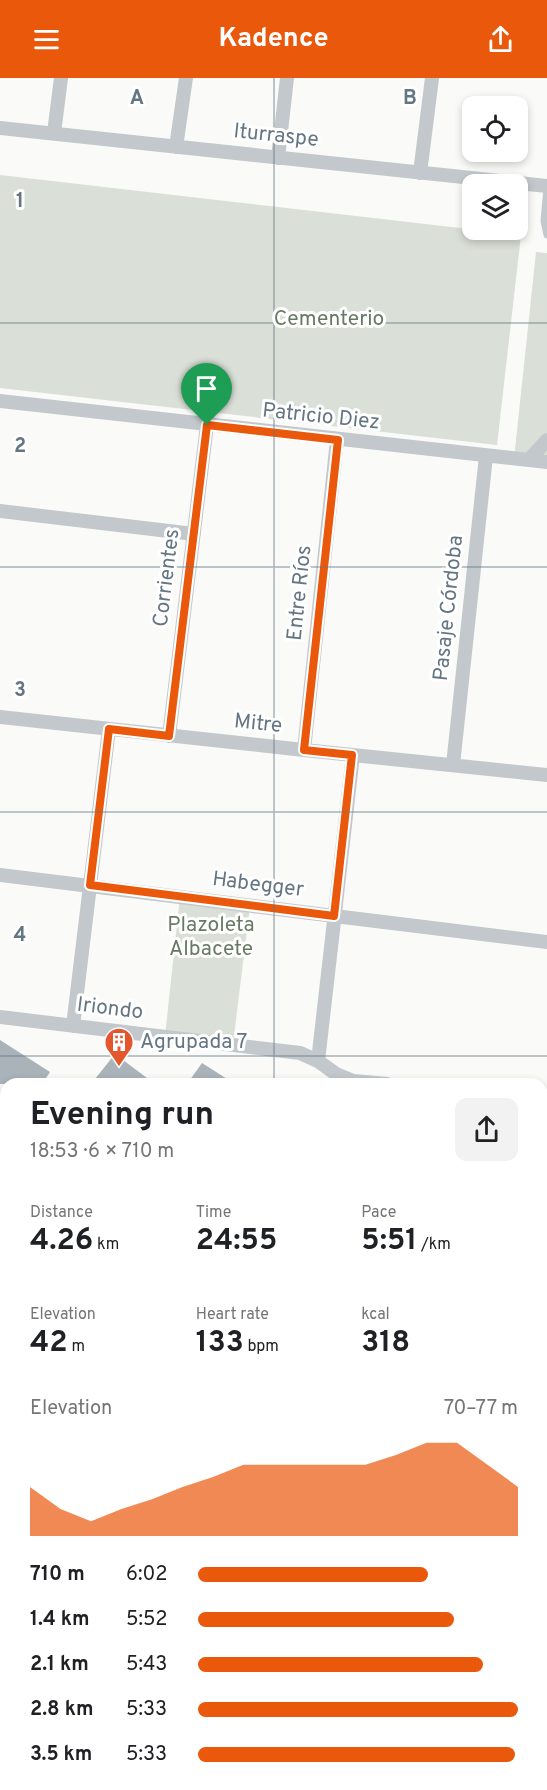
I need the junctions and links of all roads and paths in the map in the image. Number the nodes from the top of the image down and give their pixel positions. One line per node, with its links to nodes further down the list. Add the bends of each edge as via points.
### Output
1 (61, 78): 6 (street)
2 (186, 78): 7 (street)
3 (287, 78): 8 (street)
4 (432, 78): 9 (street)
5 (0, 128): 6 (street, Iturraspe)
6 (54, 133): 7 (street, Iturraspe)
7 (176, 147): 8 (street, Iturraspe)
8 (278, 158): 9 (street, Iturraspe)
9 (420, 173): 10 (street, Iturraspe)
10 (547, 187): 11 (lane)
11 (547, 236)
12 (0, 401): 13 (street, Patricio Diez)
13 (207, 425): 14 (street, Patricio Diez); 20 (street, Corrientes)
14 (338, 440): 16 (street, Patricio Diez); 24 (street, Entre Ríos)
15 (547, 441): 17 (street)
16 (486, 456): 17 (street, Patricio Diez); 26 (street, Pasaje Córdoba)
17 (529, 460): 18 (street, Patricio Diez)
18 (547, 462)
19 (0, 511): 20 (street)
20 (194, 534): 23 (street, Corrientes)
21 (0, 717): 22 (street, Mitre)
22 (109, 729): 23 (street, Mitre); 29 (street)
23 (169, 736): 24 (street, Mitre)
24 (304, 750): 25 (street, Mitre)
25 (352, 755): 26 (street, Mitre); 30 (street)
26 (453, 765): 27 (street, Mitre)
27 (547, 775)
28 (0, 875): 29 (street, Habegger)
29 (90, 885): 30 (street, Habegger); 33 (street)
30 (334, 916): 31 (street, Habegger); 34 (street)
31 (547, 942)
32 (0, 1017): 33 (street, Iriondo)
33 (73, 1026): 34 (street, Iriondo, via 300,1053)
34 (318, 1061): 35 (street, Iriondo)
35 (346, 1078)

